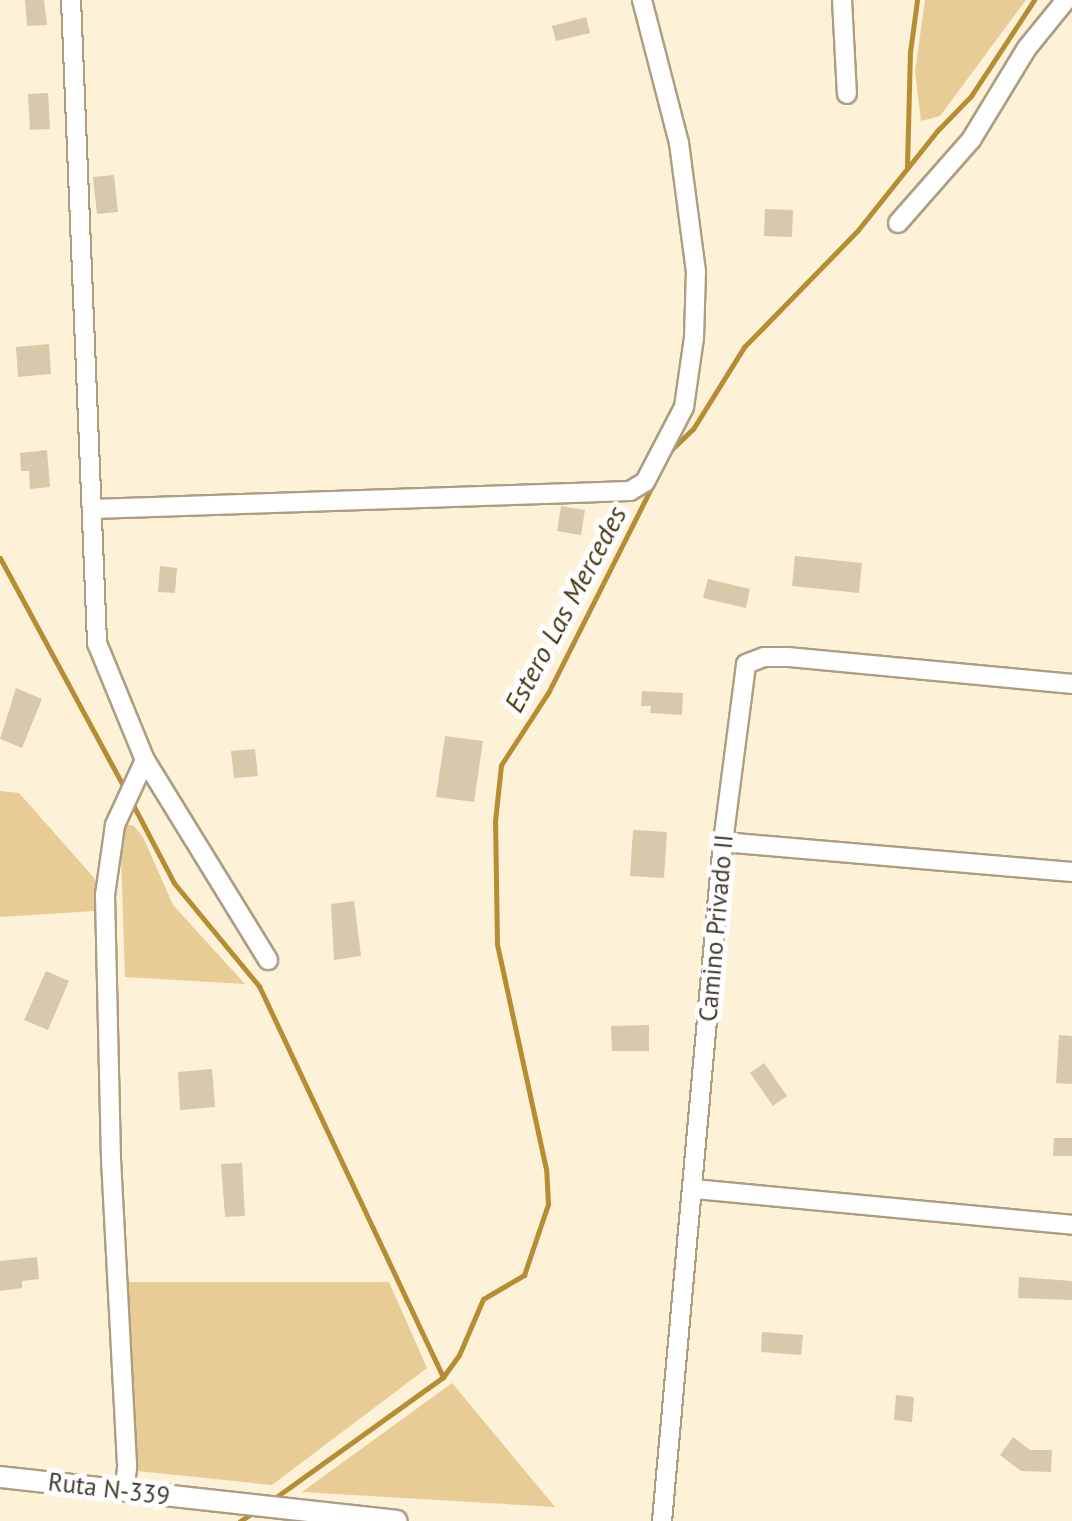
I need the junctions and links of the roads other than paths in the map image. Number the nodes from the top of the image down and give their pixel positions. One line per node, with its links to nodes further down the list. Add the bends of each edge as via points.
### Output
1 (72, 0): 7 (street)
2 (642, 0): 7 (street, via 680,143 696,272 684,407 645,482 630,491)
3 (842, 0): 5 (street)
4 (1066, 0): 6 (street, via 1027,48 970,140)
5 (847, 94)
6 (898, 223)
7 (92, 509): 9 (street, via 97,643)
8 (1072, 684): 10 (street, Camino Privado II, via 755,658 743,676)
9 (145, 760): 12 (street); 16 (street, via 107,858 105,895)
10 (724, 842): 11 (street); 13 (street, Camino Privado II)
11 (1072, 872)
12 (268, 960)
13 (694, 1189): 14 (street); 18 (street, Camino Privado II)
14 (1072, 1226)
15 (0, 1477): 16 (street, Ruta N-339)
16 (124, 1491): 17 (street, Ruta N-339)
17 (397, 1521)
18 (662, 1521)

